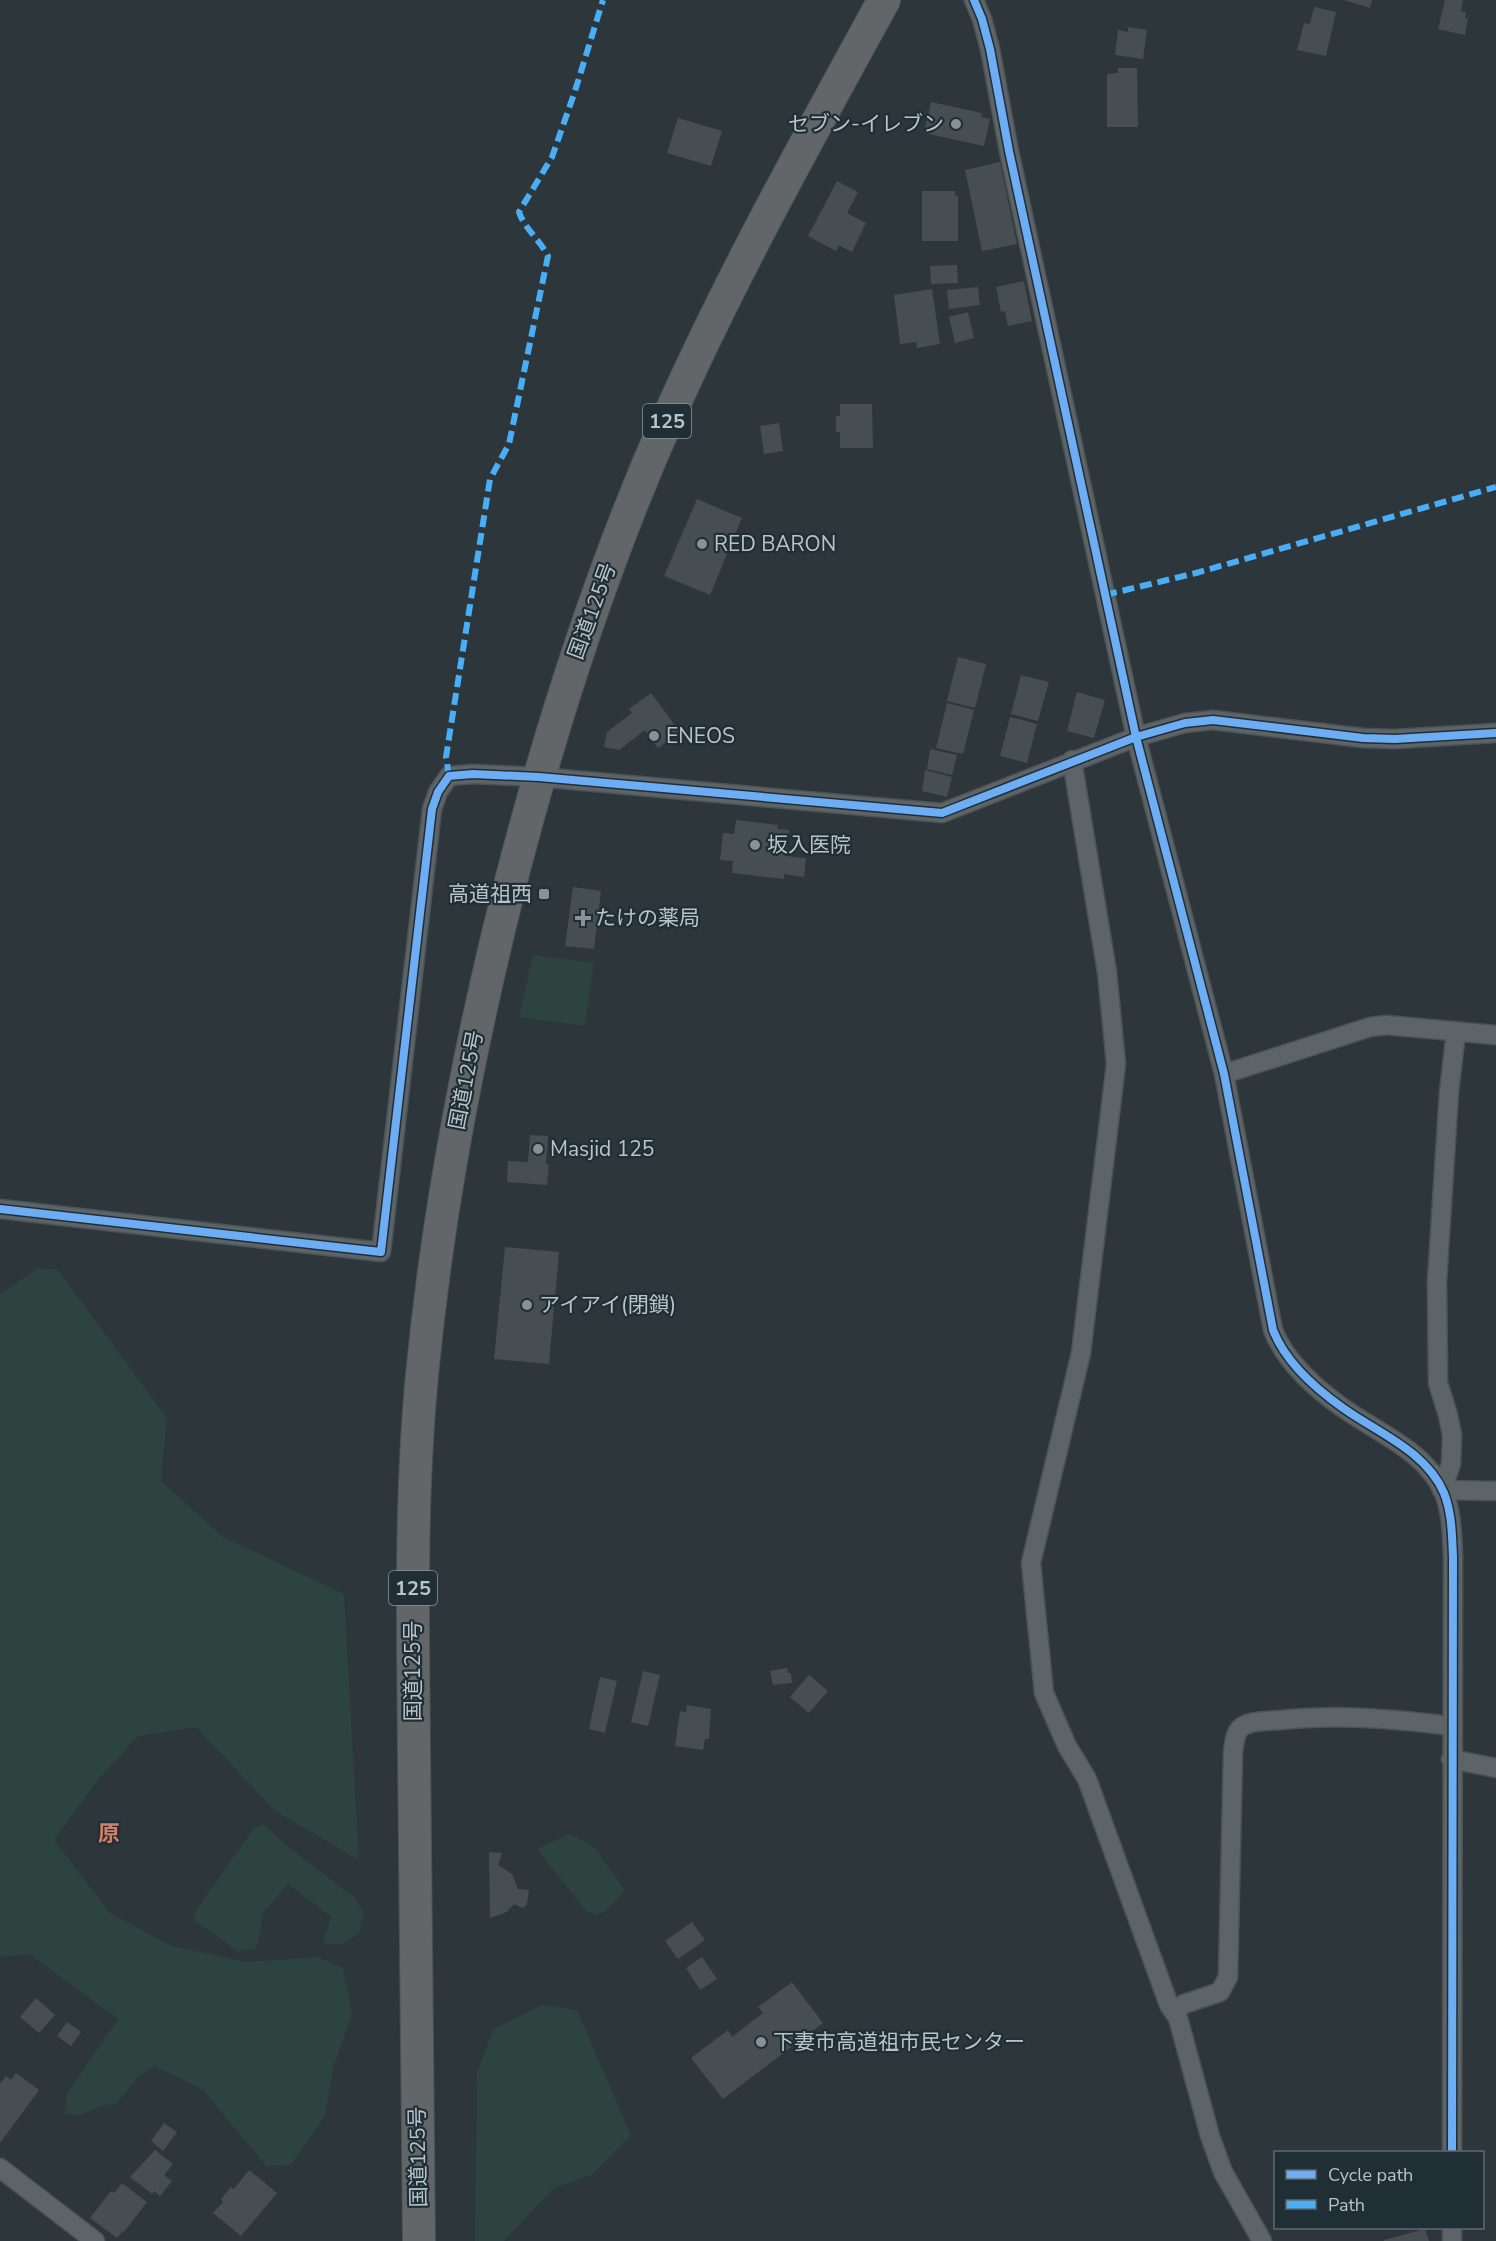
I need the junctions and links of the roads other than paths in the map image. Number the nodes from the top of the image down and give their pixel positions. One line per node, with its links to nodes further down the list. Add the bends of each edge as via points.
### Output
1 (884, 0): 6 (highway, 国道125号 / 125, via 729,288 668,419 578,648)
2 (974, 0): 4 (street, via 990,49)
3 (1496, 733): 4 (street, via 1363,738 1213,720 1185,723)
4 (1136, 737): 5 (street); 9 (street)
5 (1072, 760): 6 (street, via 942,813); 16 (street, via 1107,972 1116,1064 1080,1353 1031,1563 1044,1693 1086,1779)
6 (539, 777): 10 (street, via 449,776 432,809 381,1252); 20 (highway, 国道125号 / 125, via 476,1028 440,1224 422,1377 413,1511)
7 (1456, 1032): 8 (street); 9 (street, via 1370,1027); 11 (street, via 1437,1281 1438,1383 1452,1435 1451,1464)
8 (1496, 1035)
9 (1224, 1074): 11 (street, via 1276,1339 1297,1367 1343,1408 1422,1461)
10 (0, 1209)
11 (1442, 1490): 12 (street); 13 (street, via 1450,1513 1453,1557)
12 (1496, 1491)
13 (1452, 1726): 14 (street); 16 (street, via 1359,1717 1258,1722 1240,1729 1233,1753 1228,1977 1220,1992 1184,2004)
14 (1451, 1759): 15 (street); 17 (street)
15 (1496, 1768)
16 (1174, 2012): 21 (street, via 1223,2172)
17 (1452, 2151)
18 (0, 2168): 19 (street)
19 (95, 2241)
20 (419, 2241)
21 (1262, 2241)

